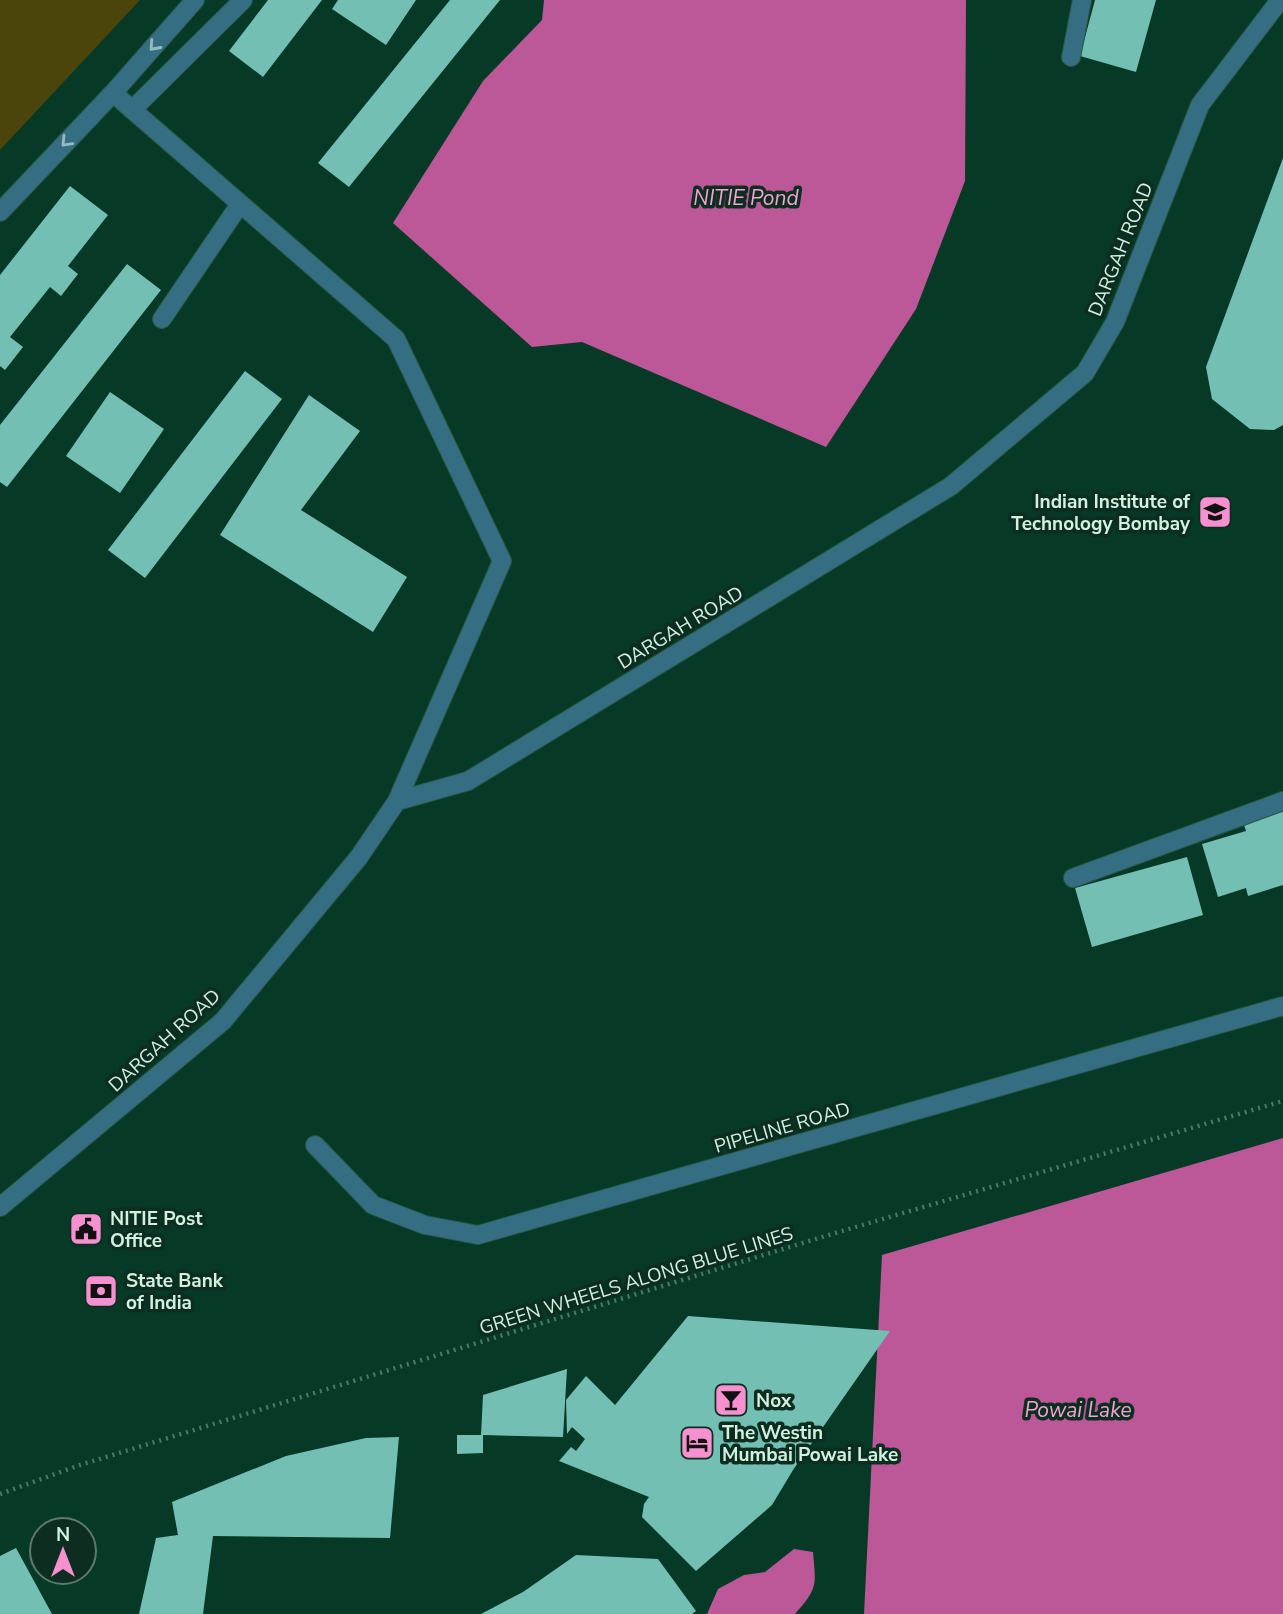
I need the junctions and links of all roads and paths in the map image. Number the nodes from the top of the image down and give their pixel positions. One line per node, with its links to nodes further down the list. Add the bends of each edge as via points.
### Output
1 (195, 0): 6 (street, one-way to 6)
2 (243, 0): 7 (street)
3 (1082, 0): 5 (street)
4 (1280, 0): 11 (street, DARGAH ROAD, via 1200,105 1115,323 1085,373 951,486 468,781)
5 (1071, 57)
6 (113, 93): 7 (street); 9 (street, one-way to 9)
7 (132, 110): 8 (street)
8 (240, 204): 10 (street); 11 (street, via 396,339 502,561)
9 (0, 212)
10 (162, 319)
11 (397, 801): 17 (street, DARGAH ROAD, via 359,856 223,1021)
12 (1283, 801): 13 (street)
13 (1073, 878)
14 (1283, 1006): 16 (street, PIPELINE ROAD, via 478,1235 425,1225 373,1205)
15 (1283, 1101): 18 (path, GREEN WHEELS ALONG BLUE LINES, via 146,1444)
16 (315, 1145)
17 (0, 1207)
18 (0, 1494)

